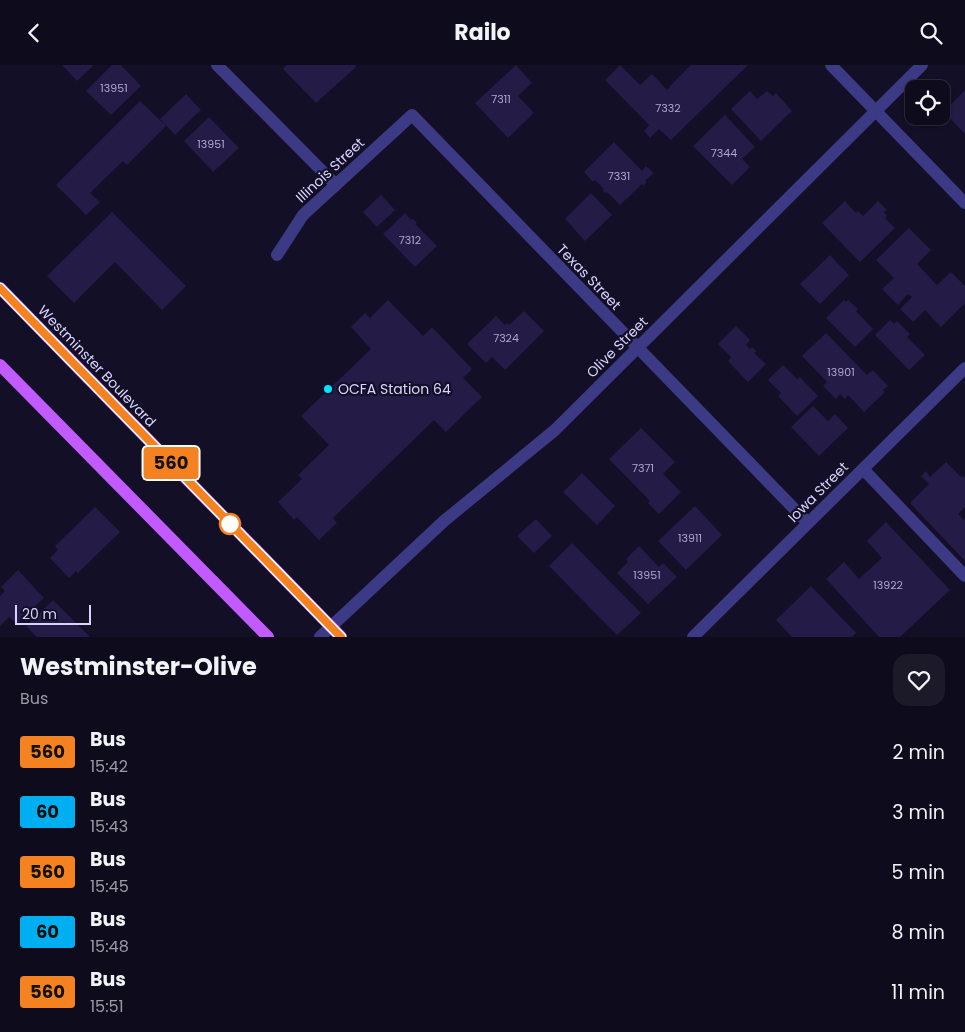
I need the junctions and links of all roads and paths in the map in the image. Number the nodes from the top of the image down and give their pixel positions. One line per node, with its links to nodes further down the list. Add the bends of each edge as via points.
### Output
1 (217, 65): 6 (street)
2 (831, 65): 4 (street)
3 (922, 65): 4 (street, Olive Street)
4 (876, 111): 7 (street); 10 (street, Olive Street)
5 (412, 115): 6 (street, Illinois Street); 10 (street, Texas Street)
6 (336, 185): 8 (street, Illinois Street, via 303,215)
7 (965, 203)
8 (278, 255)
9 (0, 288): 16 (main road, Westminster Boulevard)
10 (637, 348): 14 (street, Texas Street); 16 (street, Olive Street, via 555,431 444,521)
11 (0, 365): 17 (main road)
12 (965, 368): 13 (street, Iowa Street)
13 (863, 469): 14 (street, Iowa Street); 15 (street)
14 (808, 523): 20 (street, Iowa Street)
15 (965, 576)
16 (330, 626): 18 (street, Olive Street); 19 (main road, Westminster Boulevard)
17 (268, 637)
18 (320, 637)
19 (341, 637)
20 (693, 637)

